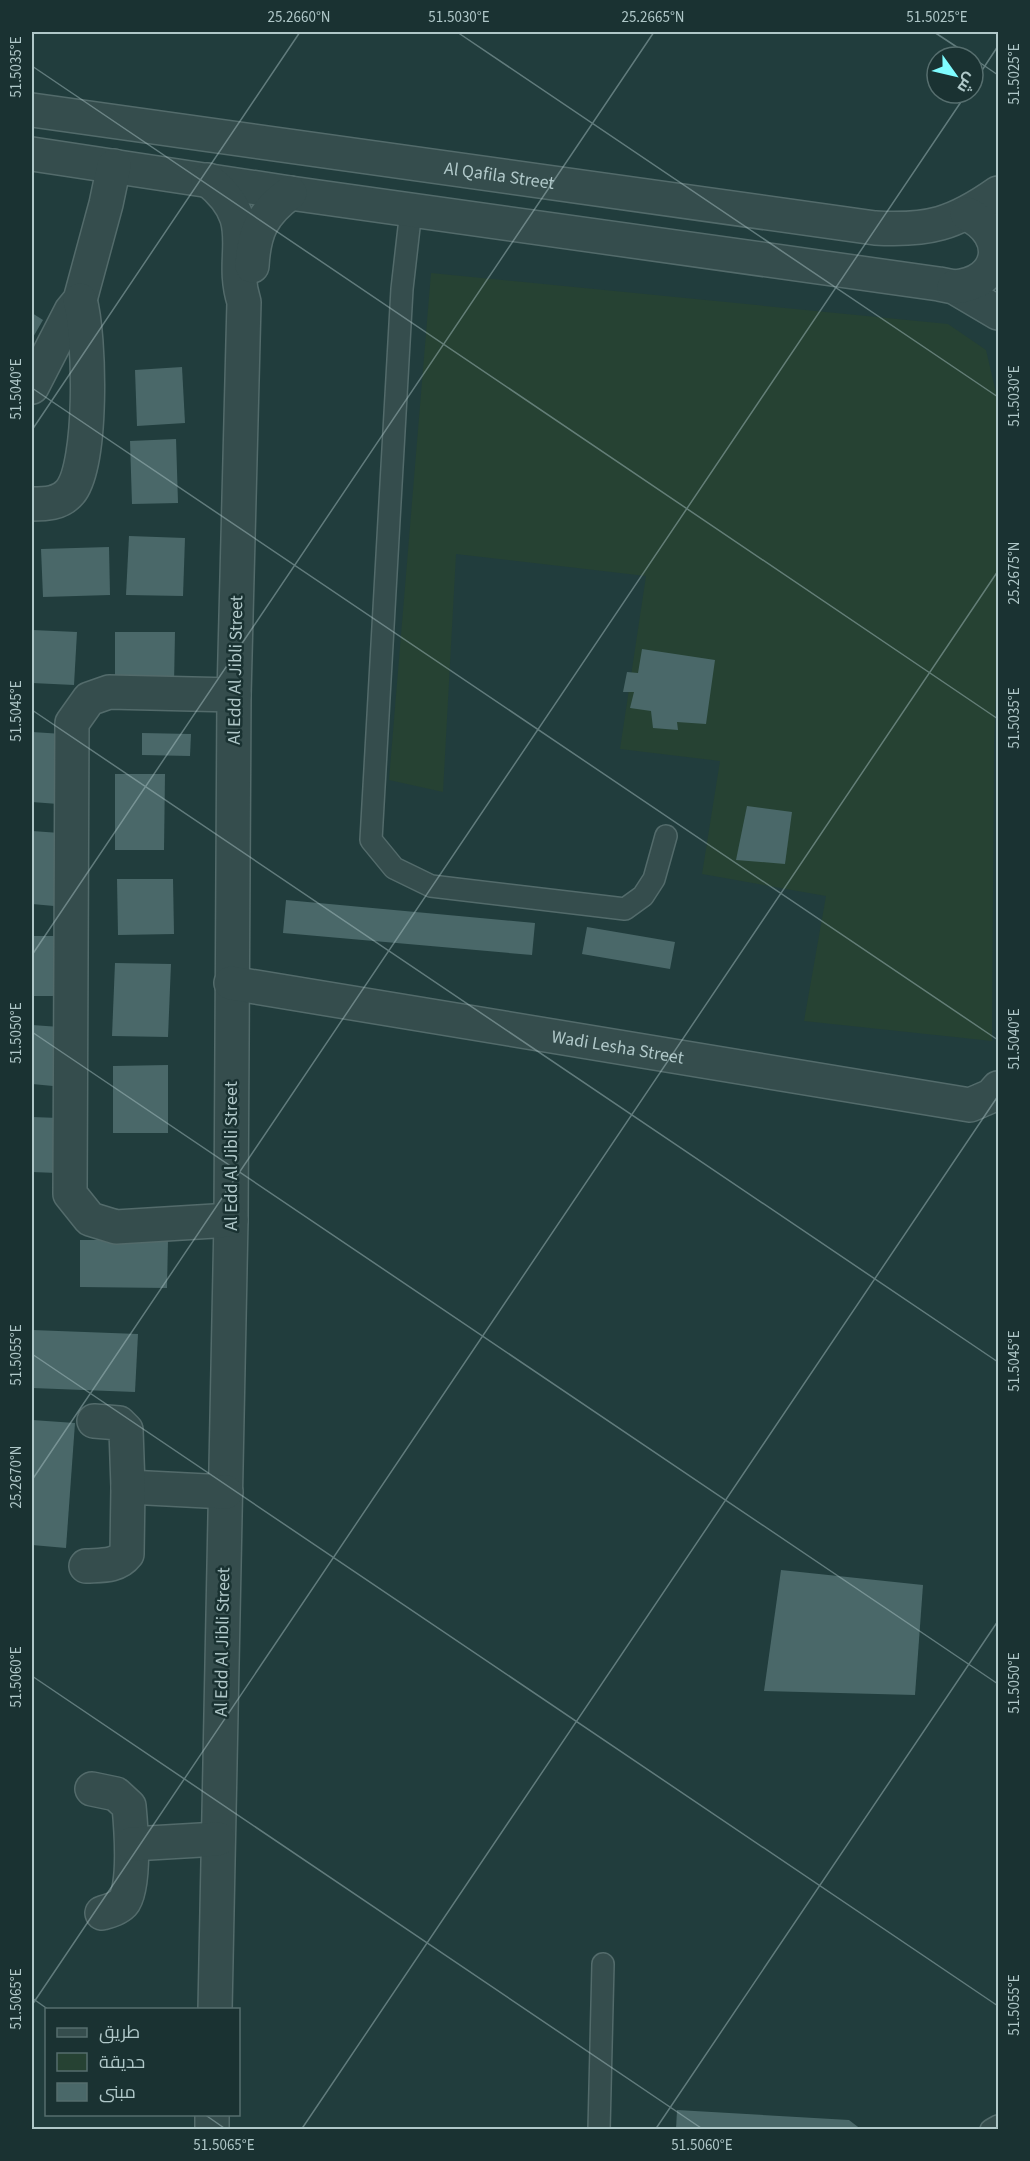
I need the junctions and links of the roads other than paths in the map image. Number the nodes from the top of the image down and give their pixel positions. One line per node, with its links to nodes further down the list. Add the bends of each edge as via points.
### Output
1 (32, 110): 8 (street, Al Qafila Street, via 875,228 906,230 938,225)
2 (32, 154): 3 (street)
3 (114, 166): 4 (street); 10 (street)
4 (208, 180): 5 (street); 11 (street, Al Edd Al Jibli Street, via 222,192 238,222 239,281)
5 (290, 193): 7 (street); 11 (street, Al Edd Al Jibli Street, via 271,209 257,230)
6 (999, 193): 8 (street, Al Qafila Street)
7 (411, 210): 9 (street); 16 (lane, via 402,289 371,840 394,868 431,886 625,909 643,896 654,879)
8 (967, 214): 9 (street, via 990,230 995,257 990,271 980,281 968,287)
9 (954, 287): 12 (street)
10 (80, 300): 13 (street); 14 (street, via 85,316 87,414 79,473 70,493 51,504)
11 (244, 302): 15 (street, Al Edd Al Jibli Street)
12 (999, 313)
13 (32, 387)
14 (32, 504)
15 (234, 695): 17 (street, Al Edd Al Jibli Street); 19 (street, via 109,693 89,699 72,723 70,1194 90,1219 116,1227)
16 (666, 836)
17 (231, 983): 18 (street, Wadi Lesha Street, via 970,1105); 19 (street, Al Edd Al Jibli Street)
18 (999, 1088)
19 (231, 1220): 22 (street, Al Edd Al Jibli Street)
20 (94, 1421): 21 (street, via 119,1423 126,1430)
21 (128, 1488): 22 (street); 23 (street, via 127,1554 114,1564)
22 (226, 1492): 25 (street, Al Edd Al Jibli Street)
23 (86, 1566)
24 (92, 1789): 26 (street, via 116,1794 129,1806)
25 (218, 1839): 26 (street); 29 (street, Al Edd Al Jibli Street)
26 (132, 1844): 27 (street, via 128,1893 117,1908)
27 (102, 1913)
28 (603, 1964): 31 (lane)
29 (215, 2008)
30 (999, 2126): 32 (lane)
31 (599, 2130)
32 (991, 2130)

